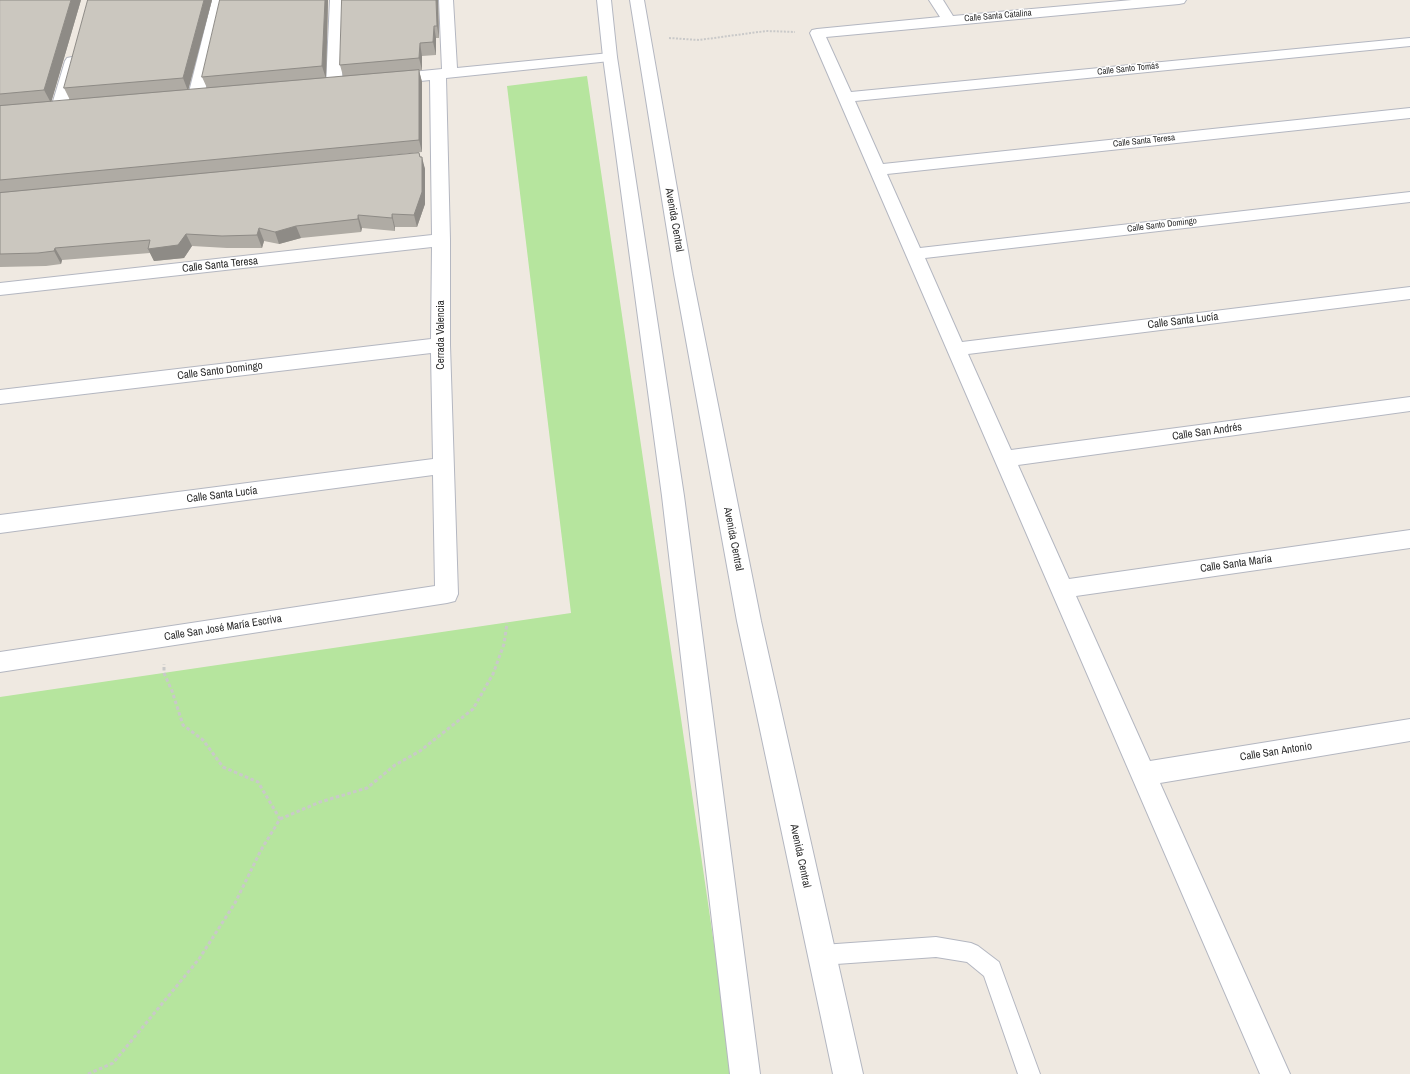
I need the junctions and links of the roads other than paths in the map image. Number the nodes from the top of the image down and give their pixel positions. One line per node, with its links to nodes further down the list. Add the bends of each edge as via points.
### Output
1 (219, 0): 17 (street)
2 (337, 0): 16 (street, via 341,84)
3 (446, 0): 14 (street, Cerrada Valencia)
4 (604, 0): 13 (street)
5 (637, 0): 40 (street, Avenida Central, via 685,282 749,621)
6 (936, 0): 10 (street)
7 (1179, 0): 8 (street, Calle Santa Catalina)
8 (1162, 1): 9 (street, Calle Santa Catalina)
9 (1048, 6): 10 (street, Calle Santa Catalina)
10 (949, 21): 18 (street, Calle Santa Catalina, via 818,33)
11 (1410, 42): 18 (street, Calle Santo Tomás)
12 (76, 46): 19 (street)
13 (610, 58): 14 (street); 41 (street, via 673,496)
14 (444, 74): 15 (street); 23 (street, Cerrada Valencia, via 432,157)
15 (379, 80)
16 (319, 86)
17 (196, 96)
18 (846, 97): 21 (street)
19 (59, 108)
20 (1410, 113): 21 (street, Calle Santa Teresa)
21 (877, 170): 24 (street)
22 (1410, 197): 24 (street, Calle Santo Domingo)
23 (441, 240): 25 (street, Calle Santa Teresa); 27 (street, Cerrada Valencia)
24 (914, 254): 28 (street)
25 (0, 289)
26 (1410, 293): 28 (street, Calle Santa Lucía)
27 (440, 345): 29 (street, Calle Santo Domingo); 32 (street, Cerrada Valencia)
28 (957, 349): 31 (street)
29 (0, 397)
30 (1410, 404): 31 (street, Calle San Andrés)
31 (1005, 459): 35 (street)
32 (443, 466): 33 (street, Calle Santa Lucía); 36 (street, Cerrada Valencia)
33 (0, 524)
34 (1410, 539): 35 (street, Calle Santa María)
35 (1062, 589): 39 (street)
36 (447, 594): 37 (street, Calle San José María Escriva)
37 (0, 662)
38 (1410, 730): 39 (street, Calle San Antonio)
39 (1143, 774): 44 (street)
40 (822, 955): 42 (street, Avenida Central); 43 (lane, via 936,947 971,953 992,969)
41 (745, 1074)
42 (848, 1074)
43 (1029, 1074)
44 (1275, 1074)

